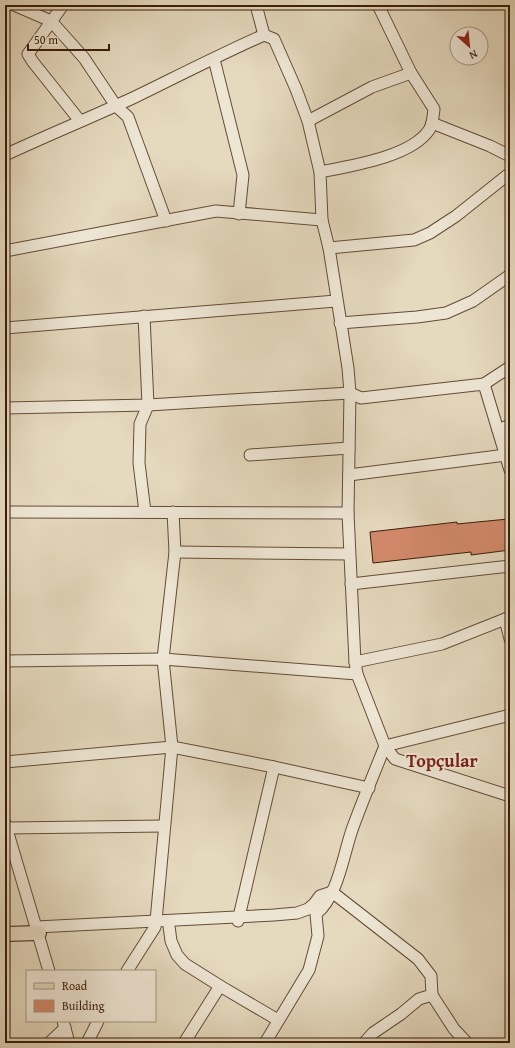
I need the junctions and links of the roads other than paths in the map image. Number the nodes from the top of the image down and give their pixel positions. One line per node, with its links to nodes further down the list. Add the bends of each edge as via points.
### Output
1 (14, 5): 5 (street)
2 (63, 5): 5 (street)
3 (256, 5): 6 (street)
4 (378, 5): 8 (street)
5 (51, 22): 9 (street, via 84,58); 10 (street, via 28,54)
6 (264, 35): 7 (street); 11 (street, via 274,39)
7 (214, 59): 9 (street); 17 (street, via 243,175)
8 (411, 72): 11 (street, via 372,87); 12 (street, via 434,109)
9 (116, 106): 10 (street); 19 (street, via 128,117)
10 (80, 121): 13 (street)
11 (308, 121): 15 (street)
12 (432, 123): 14 (street); 15 (street, via 429,130 413,146 391,156)
13 (5, 155)
14 (510, 156)
15 (320, 172): 18 (street)
16 (510, 173): 20 (street, via 456,216 414,240)
17 (239, 214): 18 (street); 19 (street, via 216,211)
18 (322, 220): 20 (street)
19 (166, 221): 21 (street)
20 (328, 248): 23 (street)
21 (5, 251)
22 (510, 275): 25 (street, via 473,301 446,313)
23 (336, 301): 24 (street); 25 (street)
24 (144, 316): 26 (street); 30 (street)
25 (340, 323): 29 (street)
26 (5, 328)
27 (510, 367): 28 (street)
28 (484, 384): 29 (street, via 361,398); 33 (street)
29 (350, 393): 30 (street); 34 (street)
30 (148, 405): 31 (street); 40 (street, via 140,424 139,463)
31 (5, 408)
32 (510, 425): 33 (street)
33 (498, 430): 36 (street)
34 (349, 448): 35 (street); 38 (street)
35 (250, 455)
36 (506, 455): 37 (street); 38 (street)
37 (510, 470)
38 (348, 475): 42 (street)
39 (5, 512): 40 (street)
40 (144, 512): 41 (street)
41 (173, 512): 42 (street); 43 (street)
42 (348, 512): 44 (street)
43 (175, 552): 44 (street); 49 (street)
44 (349, 554): 46 (street)
45 (510, 566): 46 (street)
46 (351, 584): 51 (street)
47 (507, 618): 48 (street); 51 (street, via 442,644)
48 (510, 639)
49 (163, 659): 50 (street); 52 (street); 55 (street)
50 (5, 661)
51 (355, 662): 52 (street)
52 (357, 674): 54 (street)
53 (510, 715): 54 (street)
54 (385, 746): 58 (street); 59 (street, via 395,759)
55 (172, 748): 56 (street); 57 (street); 61 (street)
56 (5, 762)
57 (274, 767): 58 (street); 64 (street)
58 (369, 788): 62 (street, via 352,828)
59 (510, 796)
60 (6, 825): 61 (street); 68 (street)
61 (164, 826): 65 (street)
62 (332, 892): 63 (street, via 323,908); 64 (street, via 320,896 308,909 297,913); 73 (street, via 418,959 431,976)
63 (316, 914): 64 (street, via 300,919); 74 (street, via 318,936 309,970)
64 (238, 920): 65 (street); 66 (street)
65 (156, 924): 66 (street); 68 (street); 71 (street)
66 (169, 926): 72 (street, via 171,941 185,964)
67 (5, 927): 68 (main road)
68 (37, 930): 69 (main road); 70 (street)
69 (5, 934)
70 (49, 970)
71 (128, 970)
72 (220, 986): 74 (street); 80 (street)
73 (432, 995): 82 (street, via 419,999 373,1033); 83 (street, via 454,1030)
74 (278, 1020): 81 (street)
75 (98, 1022): 79 (street)
76 (64, 1025): 77 (street); 78 (street)
77 (50, 1043)
78 (69, 1043)
79 (87, 1043)
80 (184, 1043)
81 (265, 1043)
82 (364, 1043)
83 (467, 1043)

